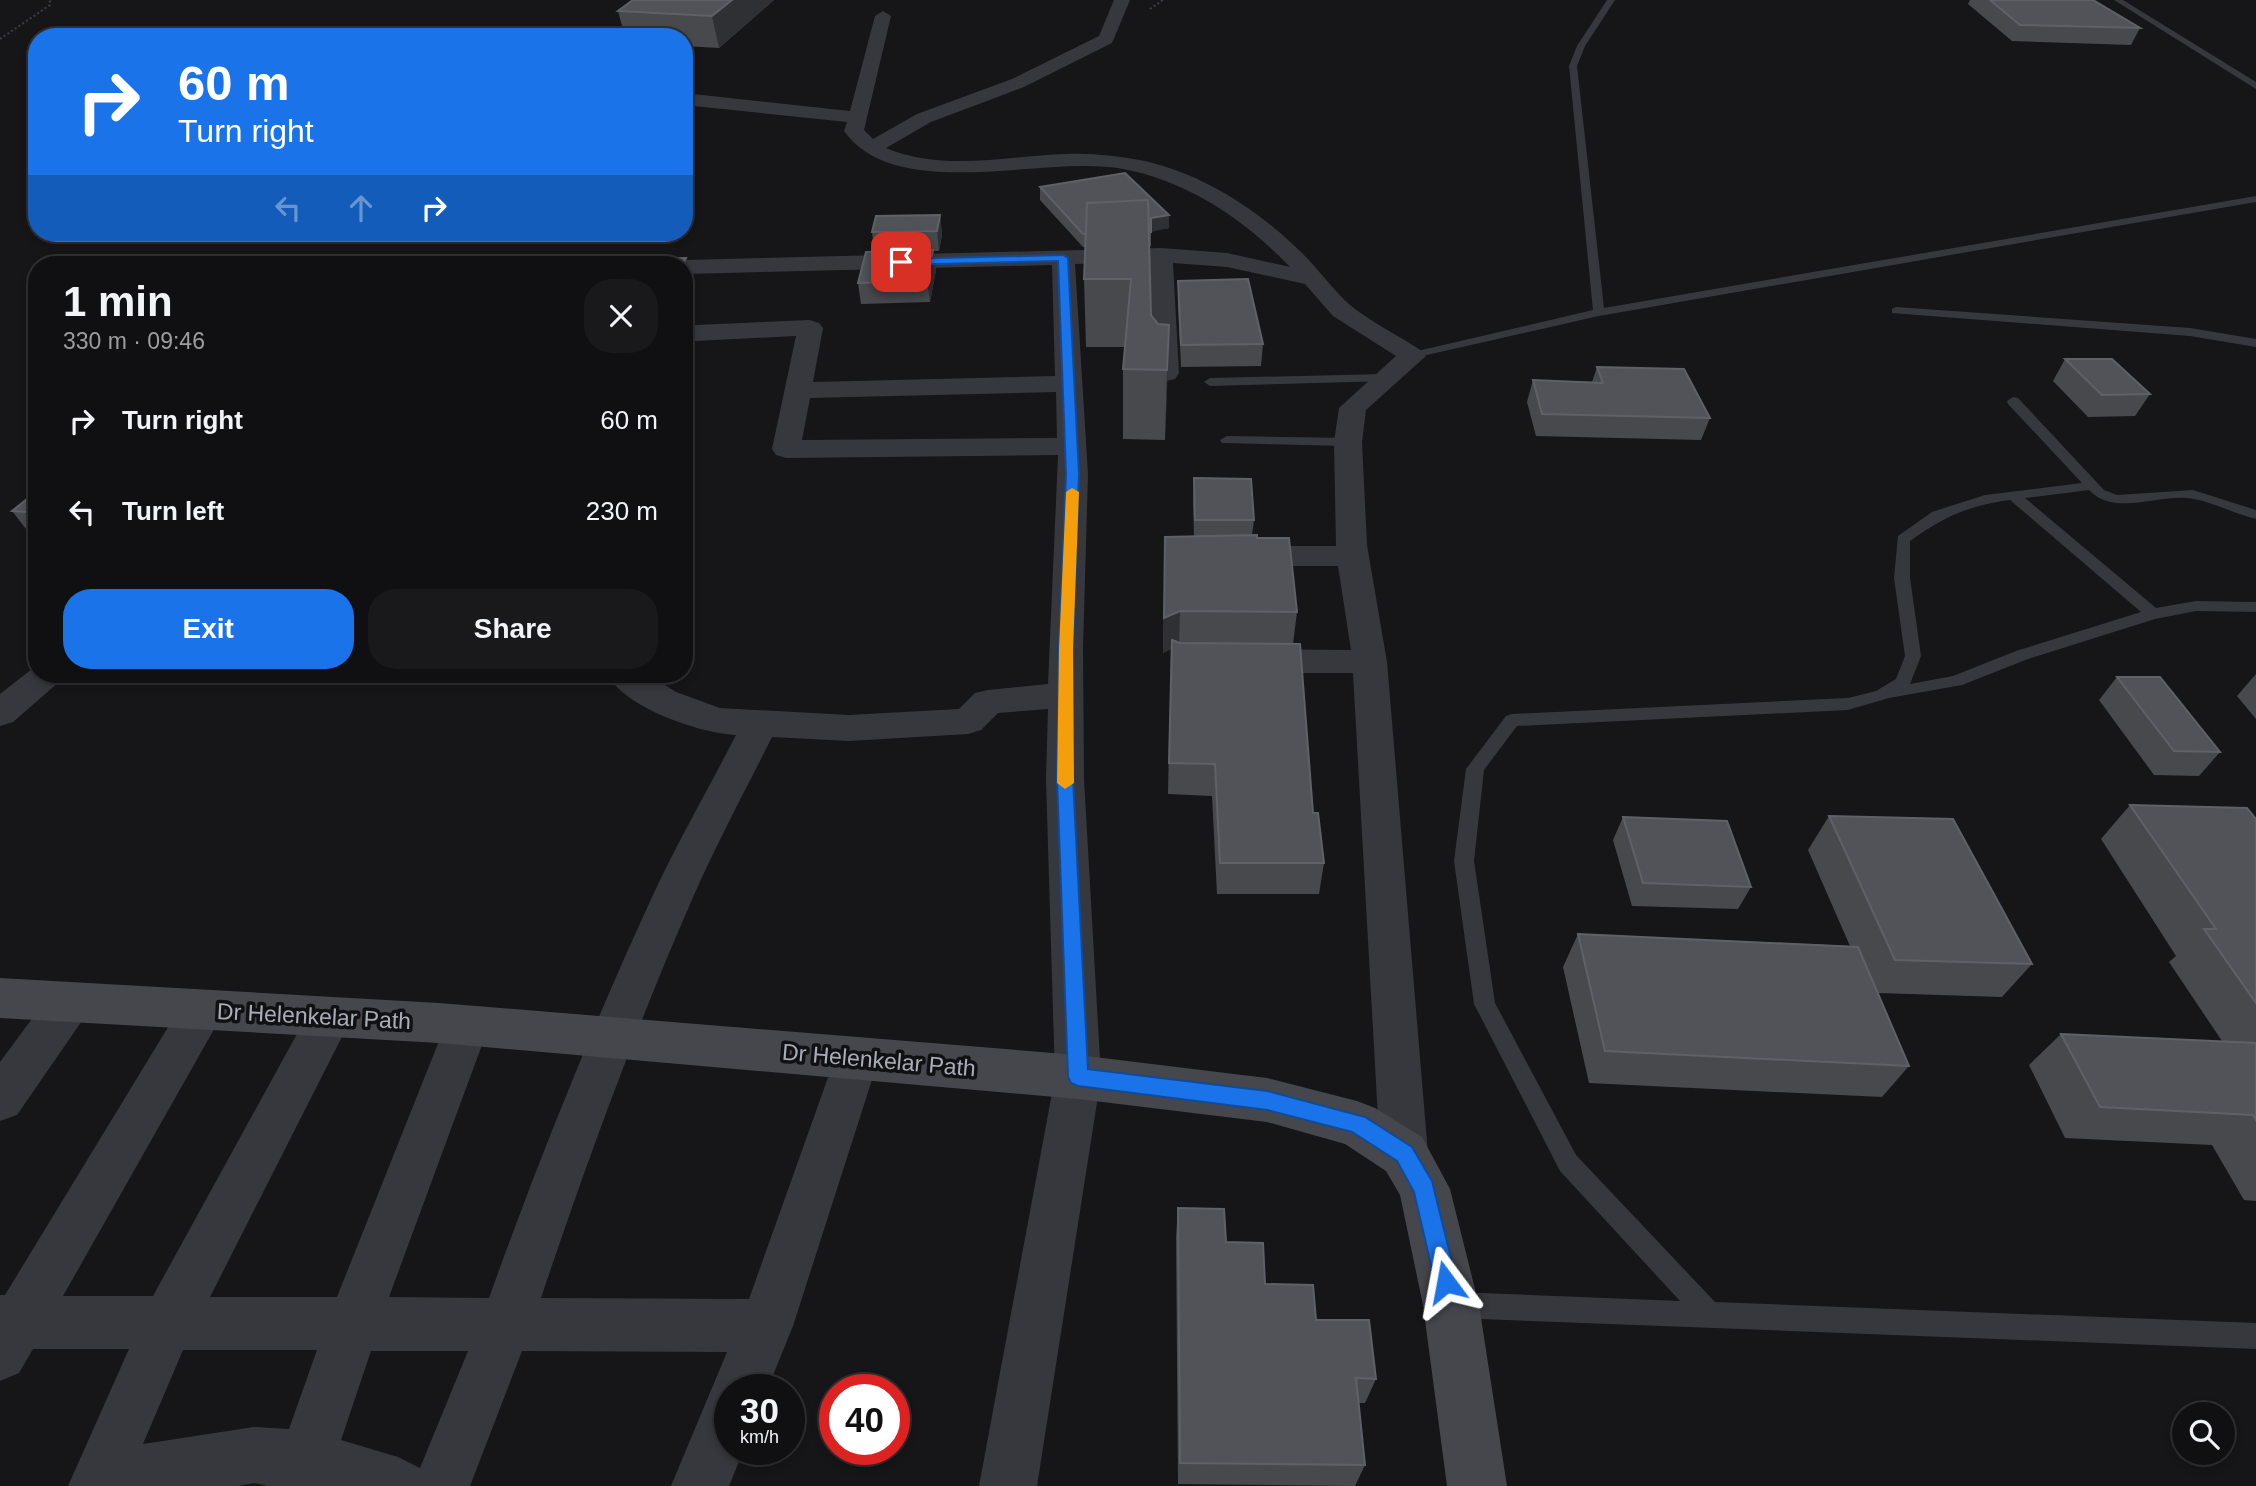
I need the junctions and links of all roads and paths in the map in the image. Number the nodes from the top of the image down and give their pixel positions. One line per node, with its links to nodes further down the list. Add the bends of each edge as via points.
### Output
1 (50, 0): 6 (path, via 36,16)
2 (1122, 0): 10 (street, via 1106,38 1018,83 924,118)
3 (1611, 0): 17 (lane, via 1573,66)
4 (2118, 0): 7 (lane)
5 (883, 16): 9 (street)
6 (0, 39)
7 (2256, 86)
8 (693, 100): 9 (street)
9 (856, 117): 10 (street, via 854,131)
10 (871, 149): 15 (street, via 896,160 974,169 1069,160 1113,161 1146,168 1221,200 1256,224)
11 (2256, 199): 17 (lane)
12 (1161, 255): 13 (street); 15 (street, via 1227,260); 24 (street)
13 (1063, 258): 14 (street); 23 (street)
14 (693, 267)
15 (1313, 279): 20 (street, via 1335,304)
16 (1896, 311): 19 (lane, via 2190,332)
17 (1599, 312): 20 (lane)
18 (696, 333): 25 (street, via 810,328)
19 (2256, 343)
20 (1413, 356): 21 (street)
21 (1385, 378): 22 (lane); 28 (street, via 1353,408)
22 (1210, 382)
23 (1068, 384): 25 (street); 29 (street)
24 (1167, 384)
25 (798, 390): 29 (street, via 786,449)
26 (2013, 401): 30 (lane)
27 (1227, 440): 28 (lane)
28 (1348, 442): 34 (street)
29 (1071, 446): 41 (street)
30 (2089, 486): 31 (lane); 32 (lane, via 2116,499 2193,494)
31 (2013, 495): 36 (lane); 42 (lane, via 1937,515 1903,539 1902,579 1913,656 1903,682)
32 (2256, 515)
33 (1213, 556): 34 (street)
34 (1353, 556): 38 (street)
35 (2256, 607): 36 (lane, via 2196,606)
36 (2153, 614): 42 (lane, via 1956,681)
37 (1220, 660): 38 (street)
38 (1370, 662): 54 (street)
39 (36, 683): 43 (street)
40 (637, 683): 44 (street, via 695,715)
41 (1065, 695): 44 (street, via 988,702 968,721 849,728); 52 (street)
42 (1882, 695): 56 (lane, via 1848,704 1512,720 1475,769 1464,861 1485,1004 1568,1163)
43 (0, 713)
44 (761, 722): 50 (street, via 675,892)
45 (0, 998): 46 (street, Dr Helenkelar Path)
46 (70, 1002): 47 (street, Dr Helenkelar Path); 53 (street)
47 (203, 1010): 48 (street, Dr Helenkelar Path); 61 (street)
48 (330, 1017): 49 (street, Dr Helenkelar Path); 57 (street)
49 (467, 1026): 50 (street, Dr Helenkelar Path); 58 (street)
50 (611, 1038): 51 (street, Dr Helenkelar Path); 59 (street)
51 (856, 1058): 52 (street, Dr Helenkelar Path); 60 (street)
52 (1078, 1077): 54 (street, Dr Helenkelar Path, via 1267,1100 1357,1124); 70 (street)
53 (0, 1100)
54 (1404, 1154): 55 (street, Dr Helenkelar Path, via 1424,1189)
55 (1451, 1305): 56 (lane); 71 (street, Dr Helenkelar Path)
56 (1709, 1314): 62 (lane)
57 (167, 1324): 58 (street); 61 (street); 66 (street)
58 (353, 1324): 59 (street); 65 (street)
59 (506, 1325): 60 (street); 68 (street)
60 (765, 1326): 63 (street)
61 (7, 1333)
62 (2256, 1336)
63 (746, 1374)
64 (714, 1452): 69 (street)
65 (302, 1472): 66 (street, via 254,1455); 67 (street)
66 (98, 1483)
67 (398, 1486)
68 (441, 1486)
69 (700, 1486)
70 (1008, 1486)
71 (1477, 1486)

